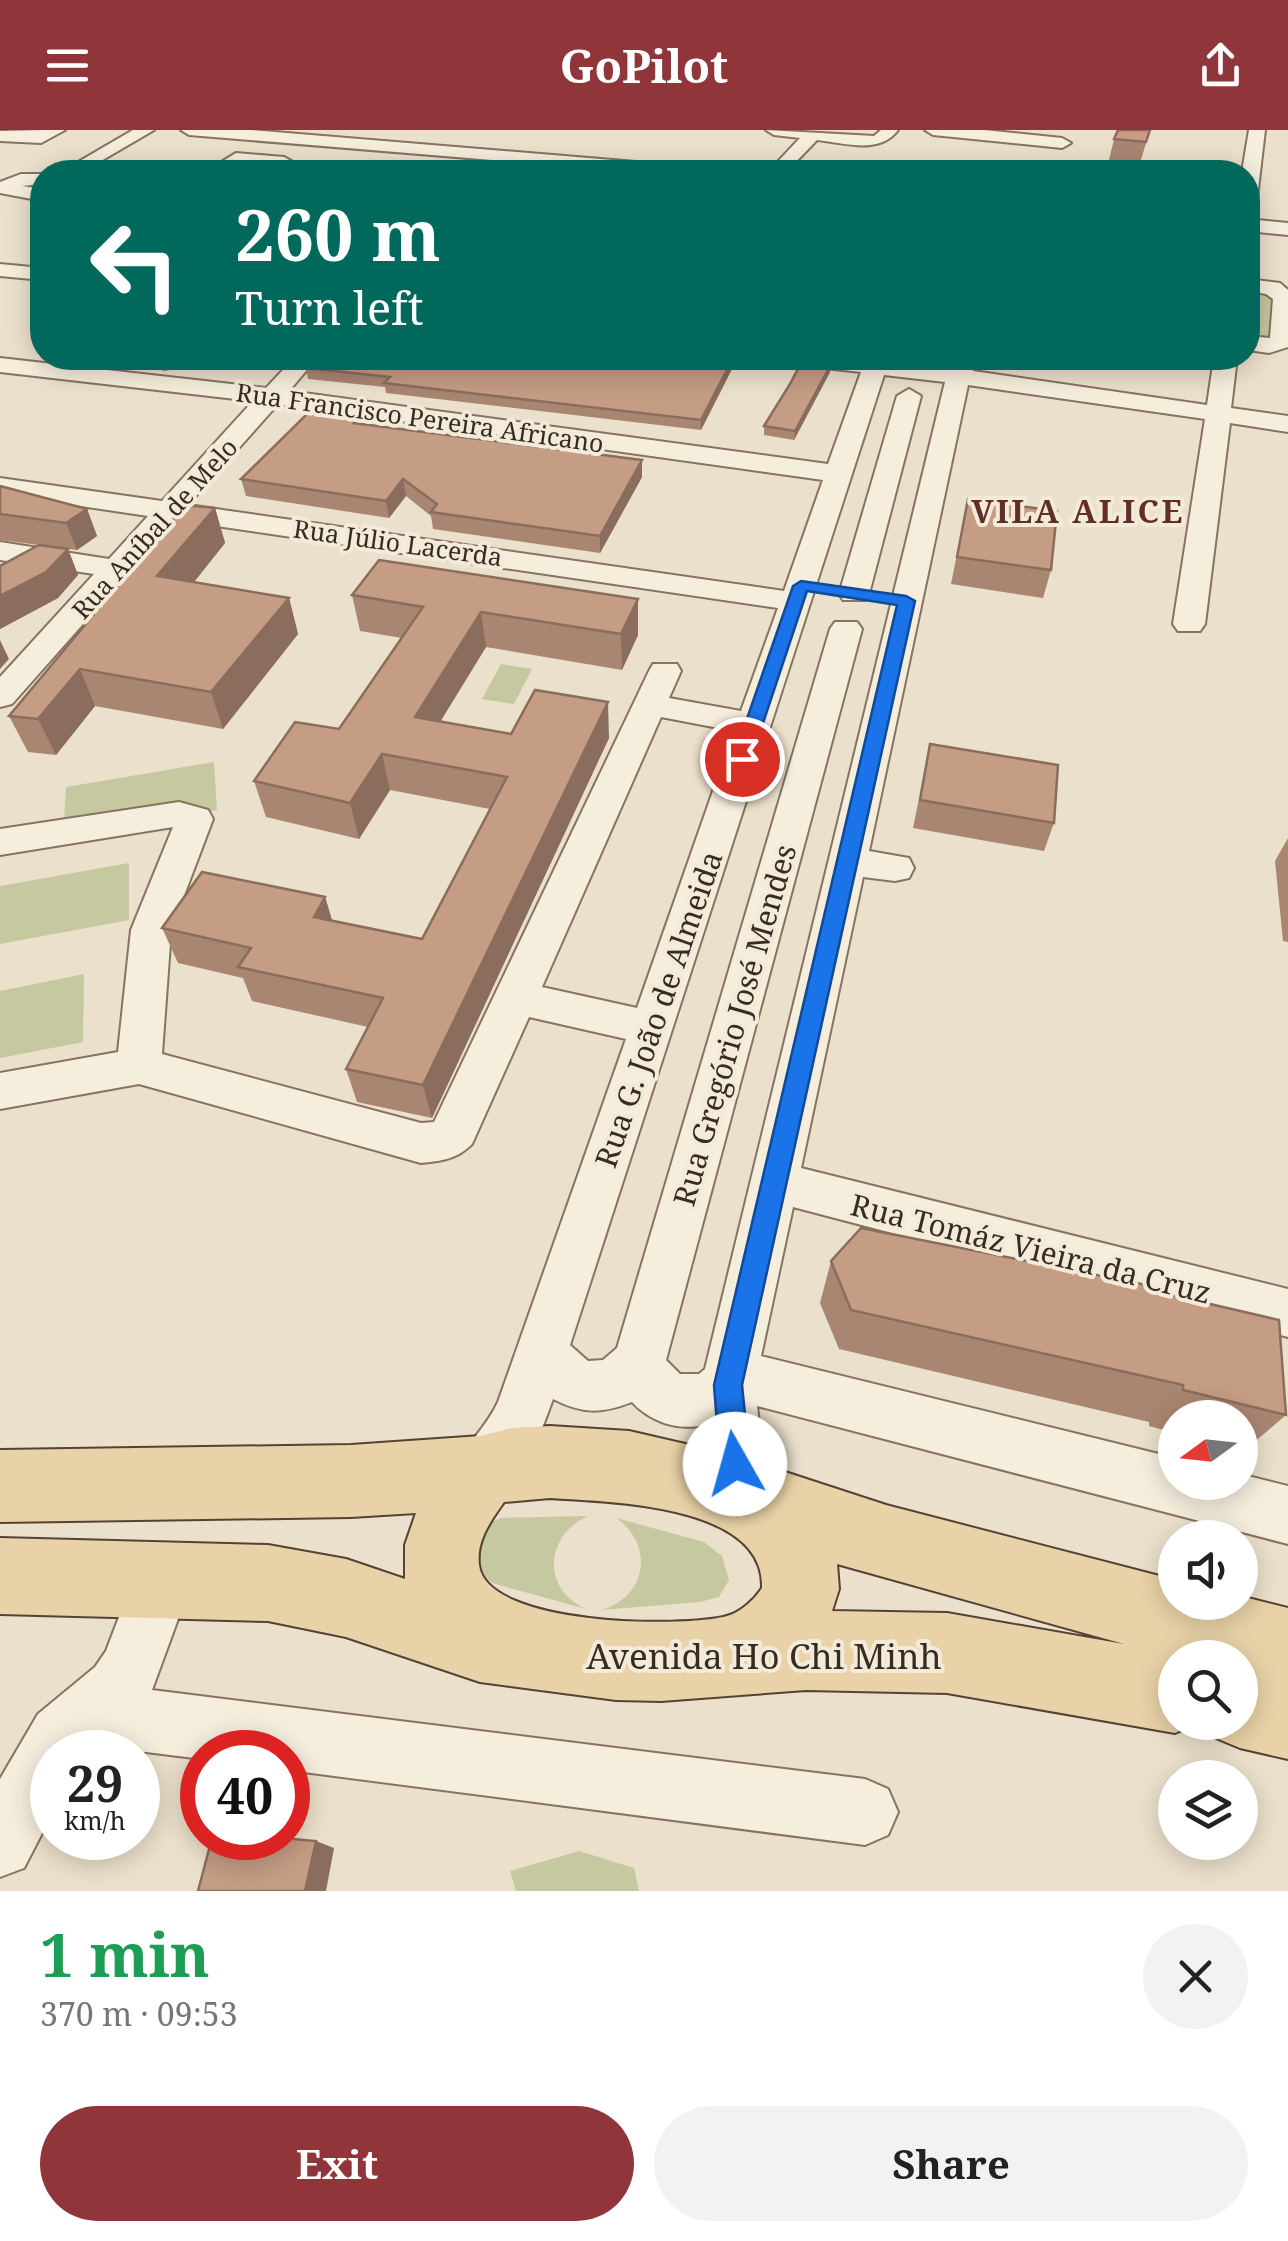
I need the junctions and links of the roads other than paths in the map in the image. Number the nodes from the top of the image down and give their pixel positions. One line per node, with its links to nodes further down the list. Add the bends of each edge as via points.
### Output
1 (57, 130): 10 (street, via 41,138)
2 (146, 130): 15 (street)
3 (189, 130): 11 (street)
4 (363, 130): 11 (street)
5 (774, 130): 9 (street)
6 (890, 130): 9 (street, via 874,141)
7 (932, 130): 13 (street)
8 (1257, 130): 21 (street)
9 (812, 135): 20 (street)
10 (0, 136)
11 (346, 142): 14 (street); 18 (street)
12 (557, 142): 14 (street)
13 (1062, 143)
14 (532, 159): 19 (street)
15 (92, 160)
16 (235, 160): 17 (street)
17 (262, 160)
18 (314, 160)
19 (545, 160)
20 (788, 160)
21 (1253, 160)
22 (30, 179): 23 (street, via 3,188)
23 (30, 193)
24 (1260, 226): 25 (street)
25 (1288, 229)
26 (0, 270): 27 (street)
27 (30, 273)
28 (1260, 286): 29 (street, via 1284,297 1280,342)
29 (1260, 345)
30 (0, 365): 31 (street, Rua Francisco Pereira Africano)
31 (30, 368)
32 (44, 370): 38 (street, Rua Francisco Pereira Africano)
33 (295, 370): 38 (street, Rua Aníbal de Melo)
34 (839, 370): 37 (street)
35 (1224, 370): 40 (street)
36 (959, 377): 37 (street); 39 (street); 40 (street); 47 (street)
37 (871, 379): 39 (street, via 874,386 893,386); 42 (street, Rua G. João de Almeida)
38 (270, 396): 42 (street, Rua Francisco Pereira Africano); 44 (street, Rua Aníbal de Melo)
39 (909, 396): 49 (street, Rua Gregório José Mendes)
40 (1218, 413): 41 (street); 50 (street)
41 (1288, 424)
42 (838, 474): 48 (street, Rua G. João de Almeida)
43 (0, 486): 44 (street, Rua Júlio Lacerda)
44 (171, 510): 46 (street, Rua Aníbal de Melo); 48 (street, Rua Júlio Lacerda)
45 (0, 551): 46 (street)
46 (118, 569): 52 (street, Rua Aníbal de Melo)
47 (906, 601): 49 (street); 51 (street)
48 (795, 602): 49 (street, Rua Júlio Lacerda); 53 (street, Rua G. João de Almeida)
49 (850, 611): 51 (street); 64 (street, Rua Gregório José Mendes)
50 (1190, 624)
51 (898, 637): 55 (street)
52 (0, 696)
53 (754, 724): 57 (street, via 658,688); 58 (street, Rua G. João de Almeida)
54 (0, 842): 59 (street, via 179,814 195,818 152,930)
55 (847, 861): 56 (street); 61 (street)
56 (896, 868)
57 (516, 998): 58 (street); 59 (street, via 445,1142 421,1143)
58 (652, 1028): 63 (street, Rua G. João de Almeida)
59 (139, 1066): 60 (street)
60 (0, 1091)
61 (774, 1182): 62 (street, Rua Tomáz Vieira da Cruz); 65 (street)
62 (1288, 1314)
63 (544, 1348): 64 (street, via 560,1375 587,1389 617,1384); 66 (street, Rua G. João de Almeida, via 507,1441)
64 (639, 1363): 65 (street, via 654,1390 681,1403 714,1397)
65 (729, 1380): 68 (street, via 735,1464); 69 (street)
66 (481, 1472): 67 (main road, via 224,1485); 68 (main road, via 550,1462 629,1466); 73 (main road, via 444,1531 439,1571 452,1599 476,1623)
67 (0, 1486)
68 (751, 1499): 72 (main road, via 886,1543); 74 (main road, via 797,1556 797,1604 773,1638)
69 (1288, 1514)
70 (0, 1576): 71 (main road, Avenida Ho Chi Minh)
71 (162, 1578): 73 (main road, Avenida Ho Chi Minh, via 320,1591 480,1644); 77 (street, via 130,1670)
72 (1288, 1648)
73 (535, 1650): 74 (main road, Avenida Ho Chi Minh, via 616,1660)
74 (713, 1658): 75 (main road, Avenida Ho Chi Minh, via 806,1650 947,1653)
75 (1158, 1690)
76 (1258, 1710): 78 (main road)
77 (88, 1713): 79 (street); 80 (street, via 60,1736)
78 (1288, 1718)
79 (865, 1812)
80 (0, 1844)

